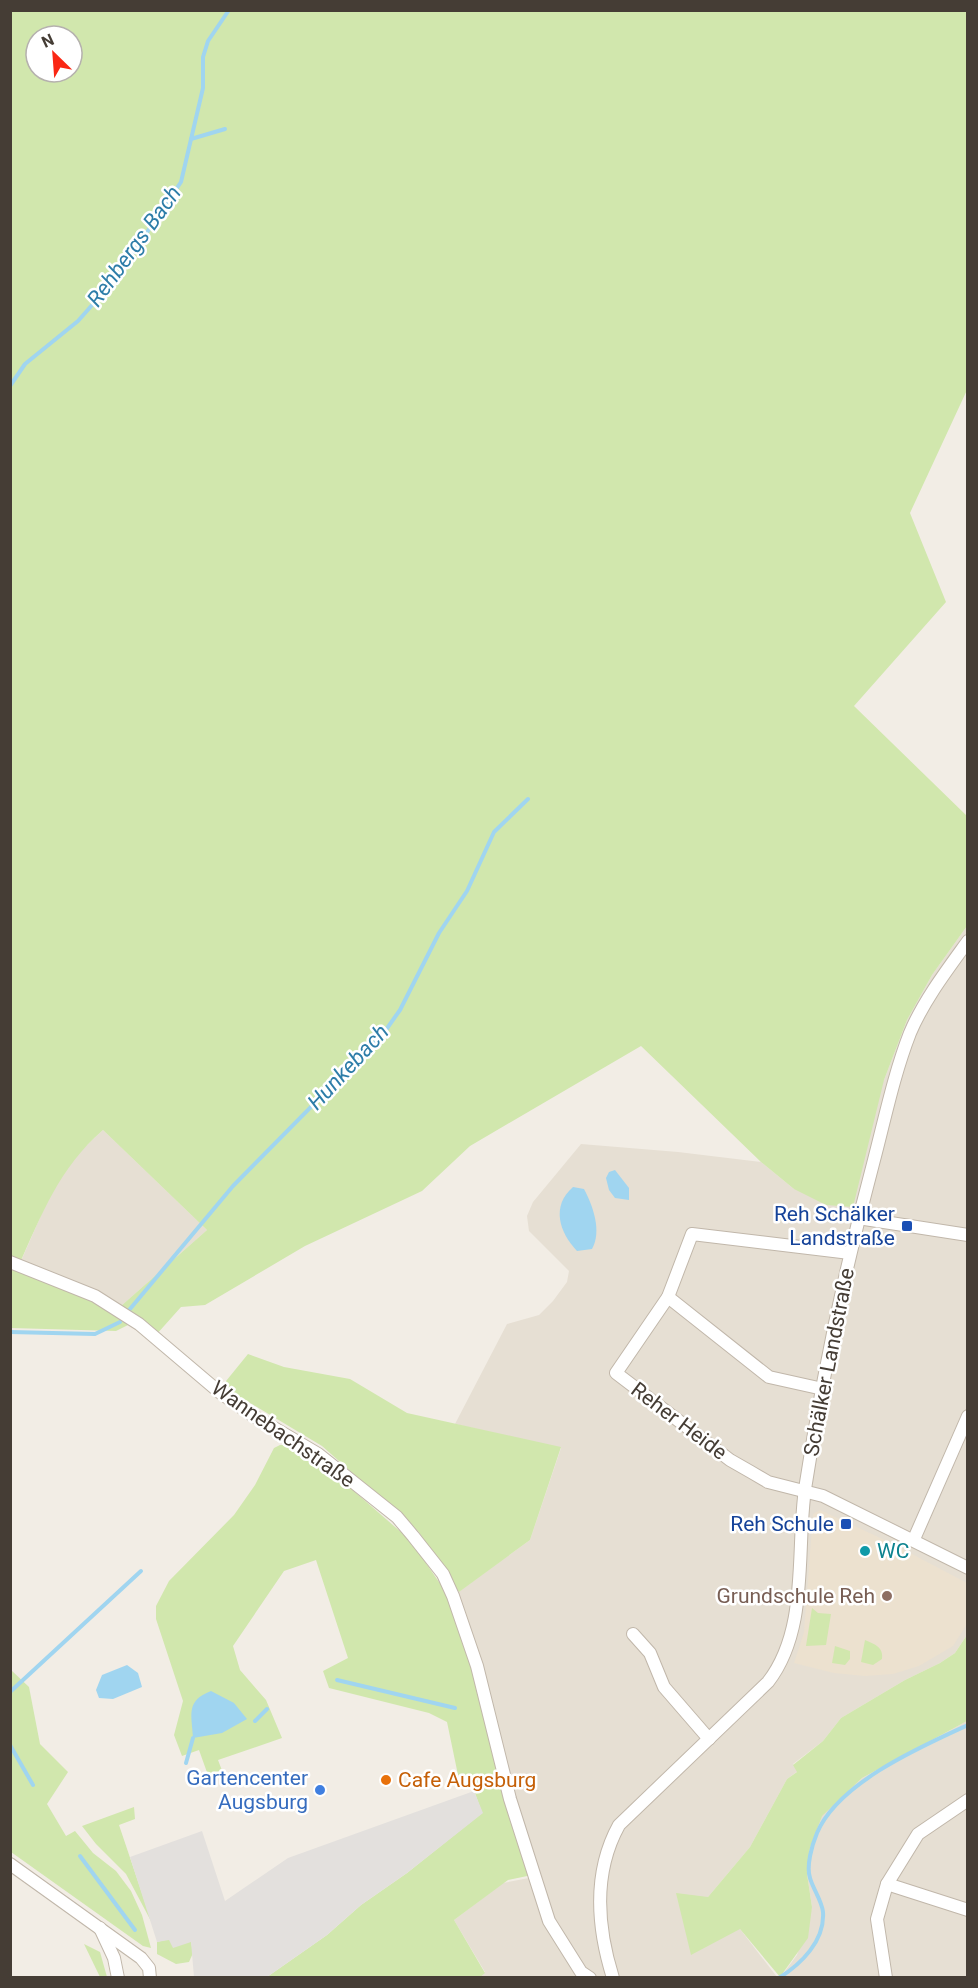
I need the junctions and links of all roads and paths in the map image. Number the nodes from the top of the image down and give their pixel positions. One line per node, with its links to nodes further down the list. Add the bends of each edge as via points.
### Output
1 (968, 941): 2 (street, Schälker Landstraße, via 910,1033)
2 (858, 1218): 3 (street); 4 (street, Schälker Landstraße)
3 (968, 1235)
4 (850, 1253): 6 (street, Reher Heide, via 692,1234); 7 (street, Schälker Landstraße)
5 (10, 1262): 21 (street, Wannebachstraße, via 95,1296 139,1324 218,1391 318,1454 397,1517 414,1536 443,1574 453,1596 477,1666 510,1799 549,1921 581,1972)
6 (668, 1297): 7 (street, via 769,1377); 9 (street, Reher Heide, via 616,1373 730,1460 768,1482)
7 (823, 1389): 9 (street, Schälker Landstraße)
8 (968, 1416): 10 (street)
9 (805, 1491): 10 (street); 13 (street, Schälker Landstraße, via 795,1612 787,1653 768,1682)
10 (914, 1539): 11 (street)
11 (968, 1568)
12 (633, 1634): 13 (street, via 650,1653 664,1687)
13 (709, 1739): 22 (street, Schälker Landstraße, via 619,1825 609,1843 600,1892 603,1944)
14 (968, 1800): 16 (street, via 918,1834)
15 (10, 1864): 18 (street)
16 (887, 1884): 17 (street); 23 (street, via 877,1919)
17 (968, 1910)
18 (100, 1927): 19 (street); 20 (street, via 145,1962)
19 (118, 1977)
20 (150, 1977)
21 (590, 1977)
22 (613, 1977)
23 (886, 1977)

